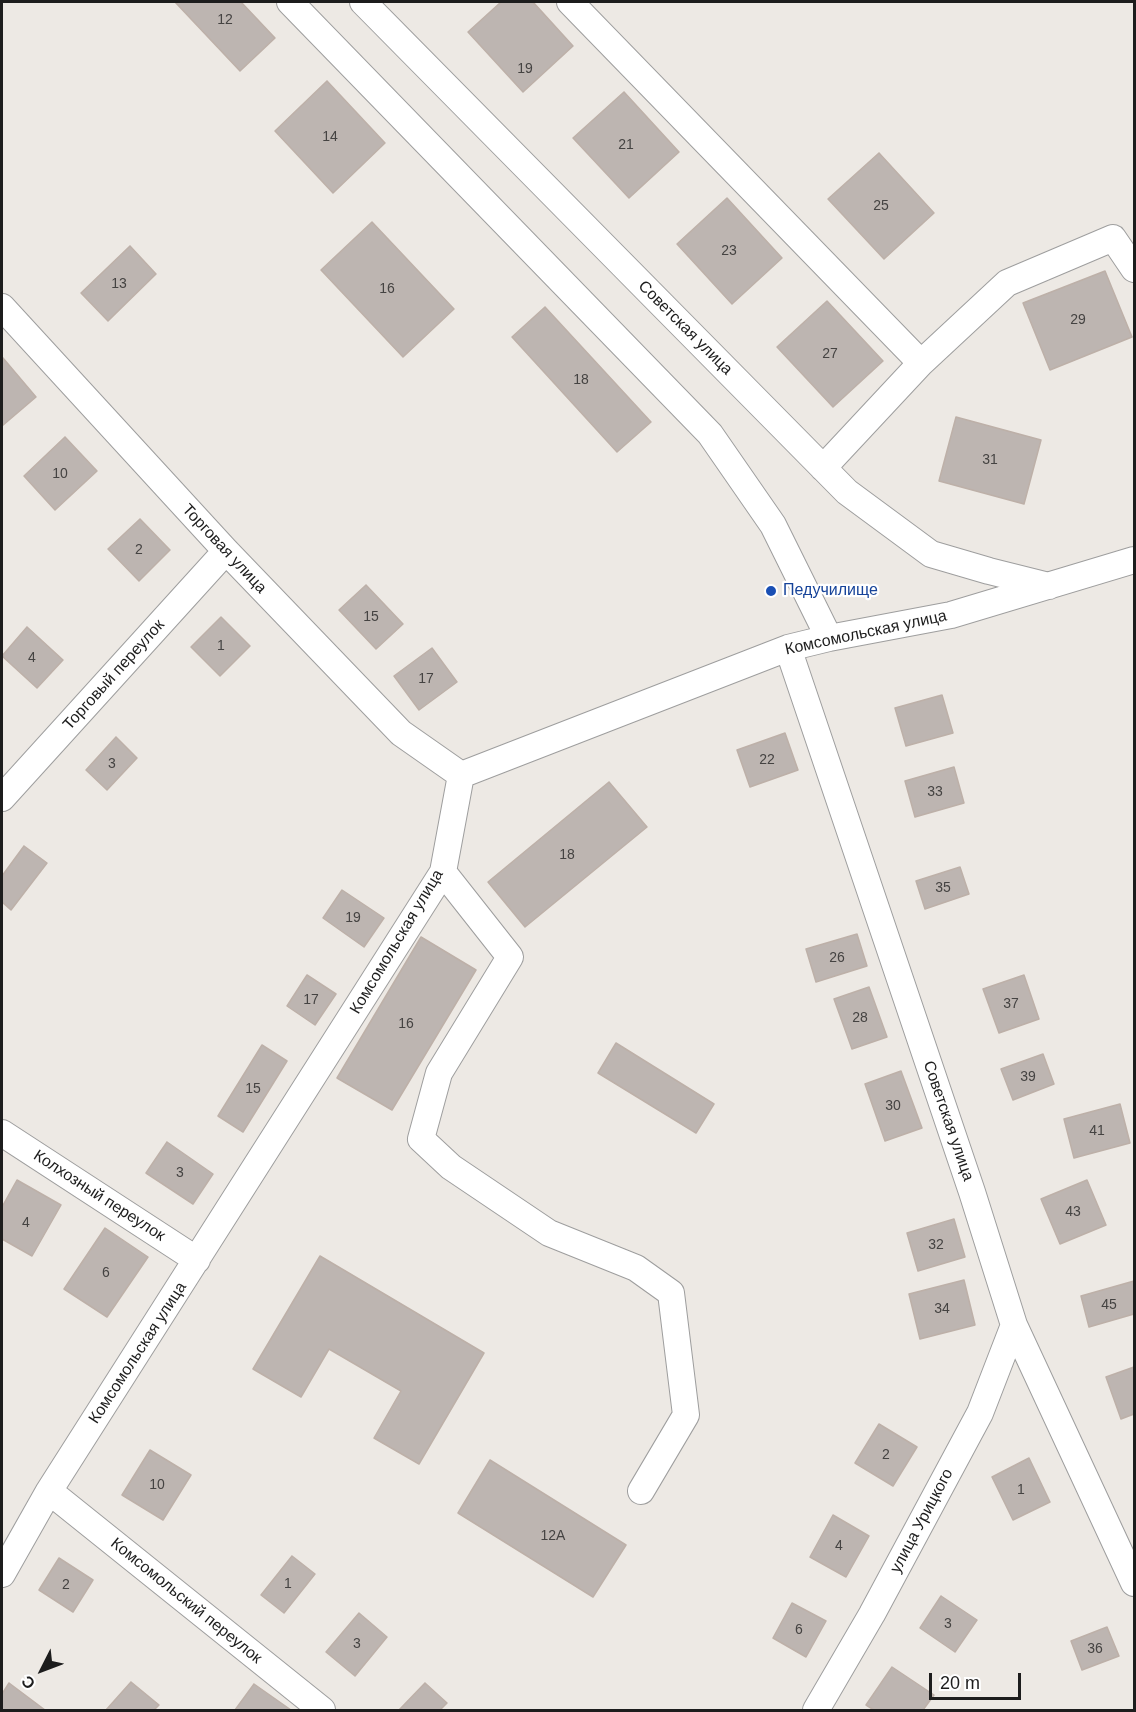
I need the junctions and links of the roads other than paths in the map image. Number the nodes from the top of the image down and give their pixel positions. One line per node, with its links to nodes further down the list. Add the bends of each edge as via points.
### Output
1 (290, 2): 11 (street, via 710,434 773,525)
2 (363, 2): 7 (street, Советская улица)
3 (570, 2): 6 (street)
4 (1134, 269): 6 (street, via 1113,238 1007,283)
5 (2, 307): 8 (street, Торговая улица)
6 (921, 363): 7 (street)
7 (823, 468): 10 (street, Советская улица, via 847,492 931,554)
8 (226, 551): 13 (street, Торговая улица, via 401,733); 14 (street, Торговый переулок)
9 (1134, 560): 10 (street, Комсомольская улица)
10 (1049, 586): 11 (street, Комсомольская улица, via 951,615)
11 (828, 638): 12 (street, Комсомольская улица)
12 (788, 648): 13 (street, Комсомольская улица); 18 (street, Советская улица)
13 (461, 776): 15 (street, Комсомольская улица)
14 (2, 798)
15 (443, 872): 17 (street, Комсомольская улица); 20 (street, via 510,957 439,1073 421,1139 451,1167 549,1233 636,1268 671,1293 686,1415)
16 (2, 1133): 17 (street, Колхозный переулок)
17 (197, 1260): 19 (street, Комсомольская улица)
18 (1014, 1325): 22 (street, Советская улица); 24 (street, улица Урицкого, via 980,1413)
19 (49, 1491): 21 (street, Комсомольская улица); 23 (street, Комсомольский переулок)
20 (641, 1491)
21 (2, 1574)
22 (1134, 1583)
23 (322, 1710)
24 (816, 1710)

